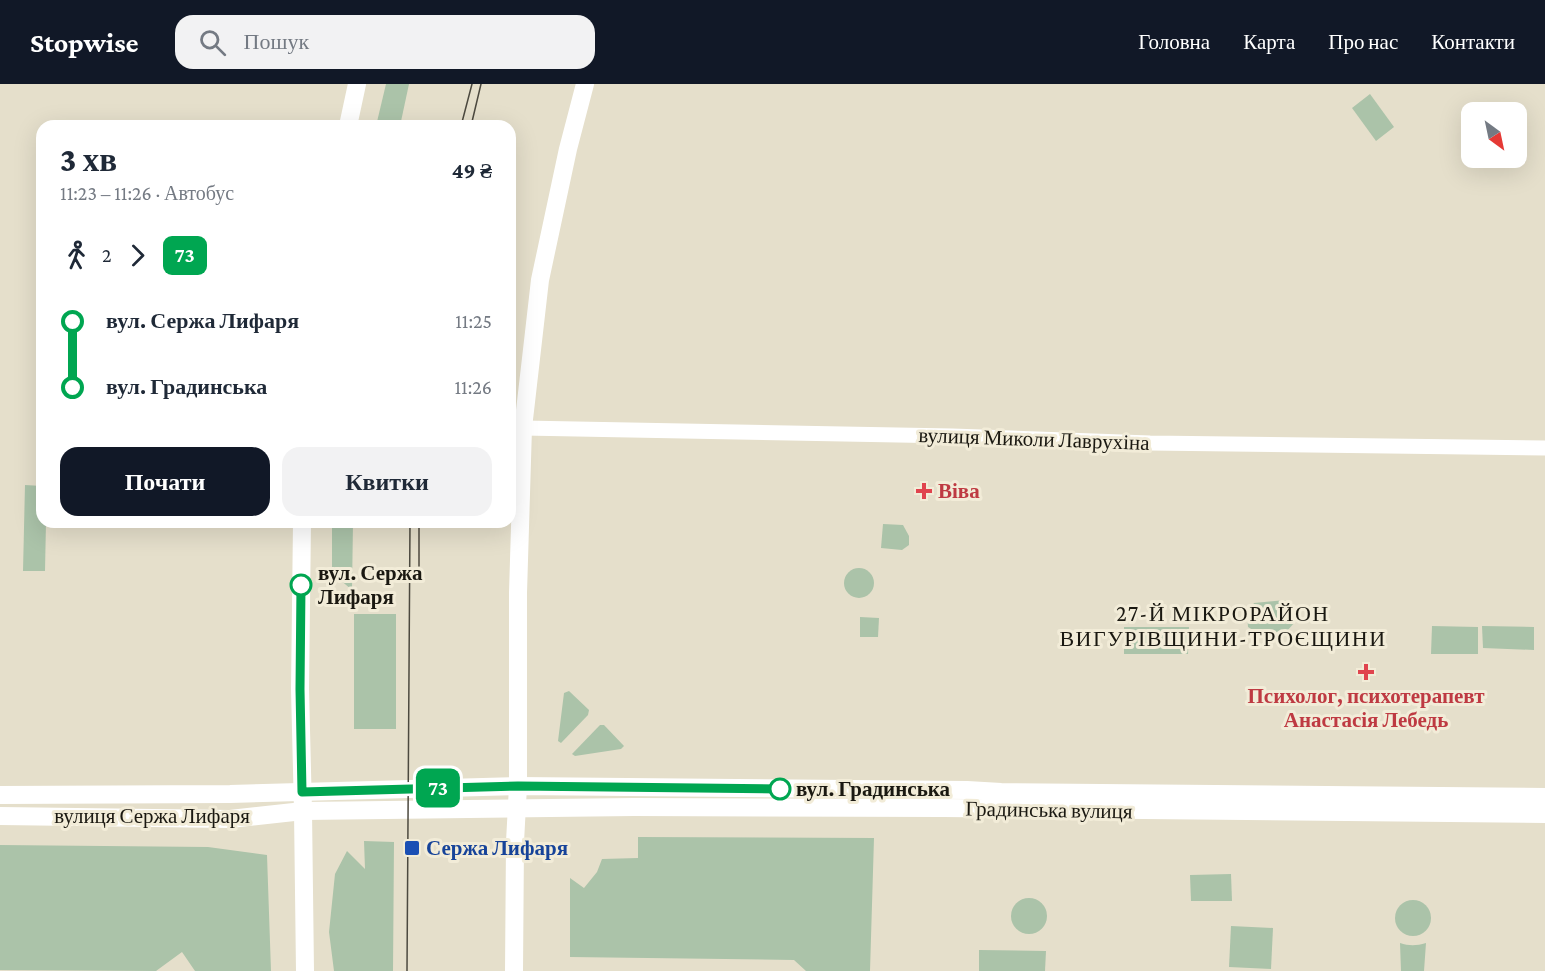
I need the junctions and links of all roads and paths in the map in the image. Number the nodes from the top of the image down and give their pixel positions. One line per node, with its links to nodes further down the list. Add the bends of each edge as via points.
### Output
1 (357, 84): 3 (street)
2 (585, 84): 4 (street, via 540,280)
3 (349, 120)
4 (523, 428): 5 (street, вулиця Миколи Лаврухіна); 7 (street)
5 (1545, 448)
6 (302, 528): 8 (street)
7 (518, 786): 8 (street, Градинська вулиця); 10 (street, Градинська вулиця); 11 (street)
8 (302, 792): 9 (street, вулиця Сержа Лифаря); 12 (street)
9 (0, 795)
10 (1545, 796)
11 (517, 808): 12 (street, Градинська вулиця); 13 (street, Градинська вулиця); 16 (street)
12 (303, 811): 14 (street, вулиця Сержа Лифаря, via 230,819); 15 (street)
13 (1545, 814)
14 (0, 816)
15 (305, 971)
16 (514, 971)

